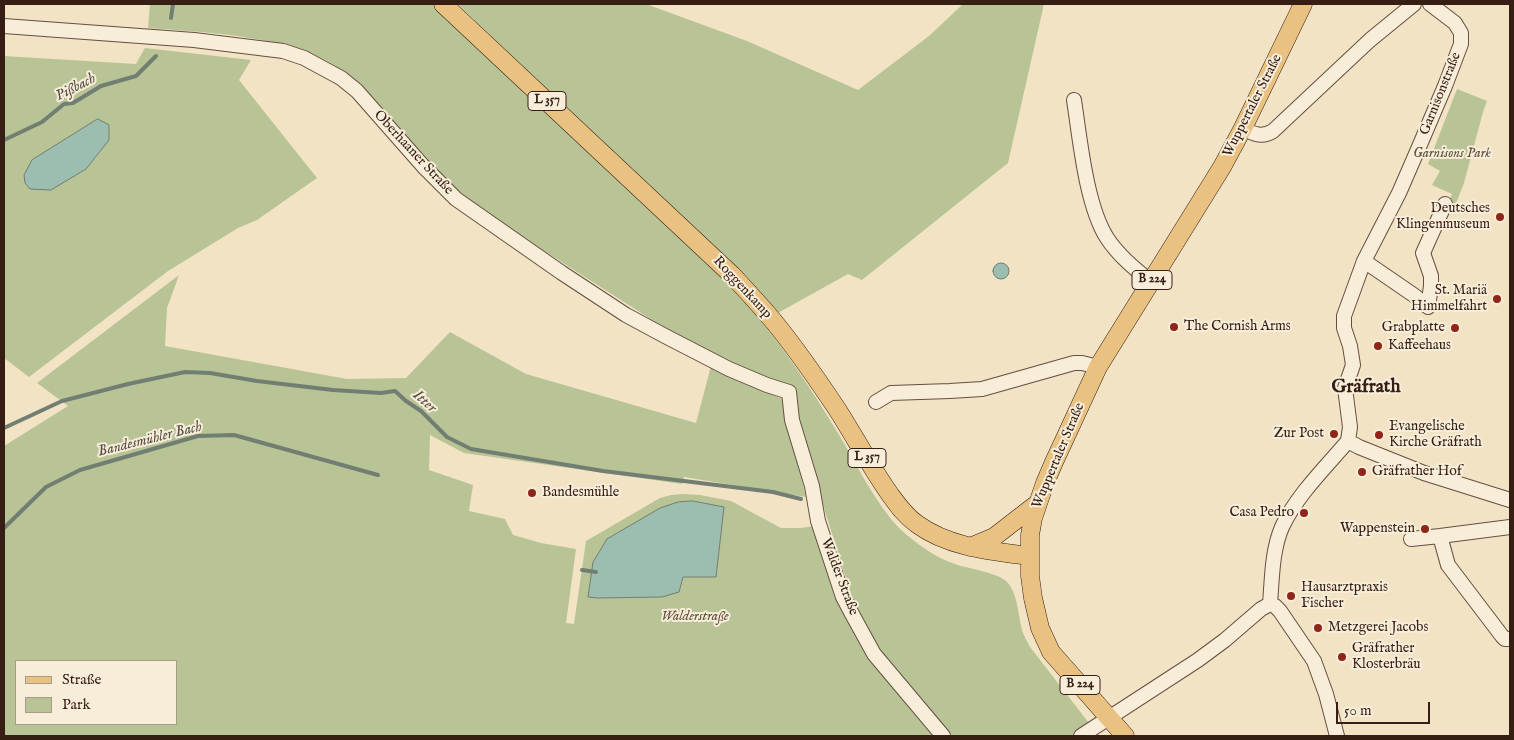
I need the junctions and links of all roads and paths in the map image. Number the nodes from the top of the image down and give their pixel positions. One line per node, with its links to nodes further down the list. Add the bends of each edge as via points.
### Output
1 (443, 4): 20 (main road, Roggenkamp / L 357, via 732,274 795,348 900,508 932,534)
2 (1303, 4): 7 (main road, Wuppertaler Straße / B 224)
3 (1414, 4): 7 (street, via 1273,131 1263,136)
4 (1430, 4): 9 (street, Garnisonstraße, via 1455,22 1461,33 1461,44 1406,177)
5 (4, 26): 12 (street, Oberhaaner Straße, via 194,40 283,51 304,58 341,78 357,91 456,199 546,261 626,315 729,369)
6 (1074, 100): 10 (street, via 1087,180 1099,222 1112,245)
7 (1243, 128): 10 (main road, Wuppertaler Straße / B 224)
8 (1445, 204): 9 (street, via 1423,253 1431,276 1428,307)
9 (1364, 261): 14 (street, Garnisonstraße, via 1343,325 1353,365 1345,388 1350,427)
10 (1151, 282): 11 (main road, Wuppertaler Straße / B 224)
11 (1098, 367): 13 (street, via 1074,363 982,388 891,393); 16 (main road, Wuppertaler Straße / B 224)
12 (789, 392): 25 (street, Walder Straße, via 792,420 812,486 818,521 844,597 874,654)
13 (876, 402)
14 (1348, 441): 15 (street, via 1424,473); 22 (street, via 1306,490 1282,527)
15 (1510, 500)
16 (1038, 503): 20 (main road, via 994,537); 21 (main road, Wuppertaler Straße / B 224, via 1031,528)
17 (1510, 527): 19 (street)
18 (1411, 539): 19 (street)
19 (1441, 539): 23 (street, via 1448,565 1457,579 1502,636)
20 (970, 546): 21 (main road, Roggenkamp / L 357)
21 (1029, 556): 24 (main road, Wuppertaler Straße / B 224, via 1033,598 1040,628 1051,652)
22 (1270, 604): 24 (street, via 1198,660); 28 (street, via 1280,611 1314,662)
23 (1510, 639)
24 (1109, 719): 26 (street); 27 (main road, Wuppertaler Straße / B 224)
25 (943, 736)
26 (1081, 736)
27 (1125, 736)
28 (1337, 736)

